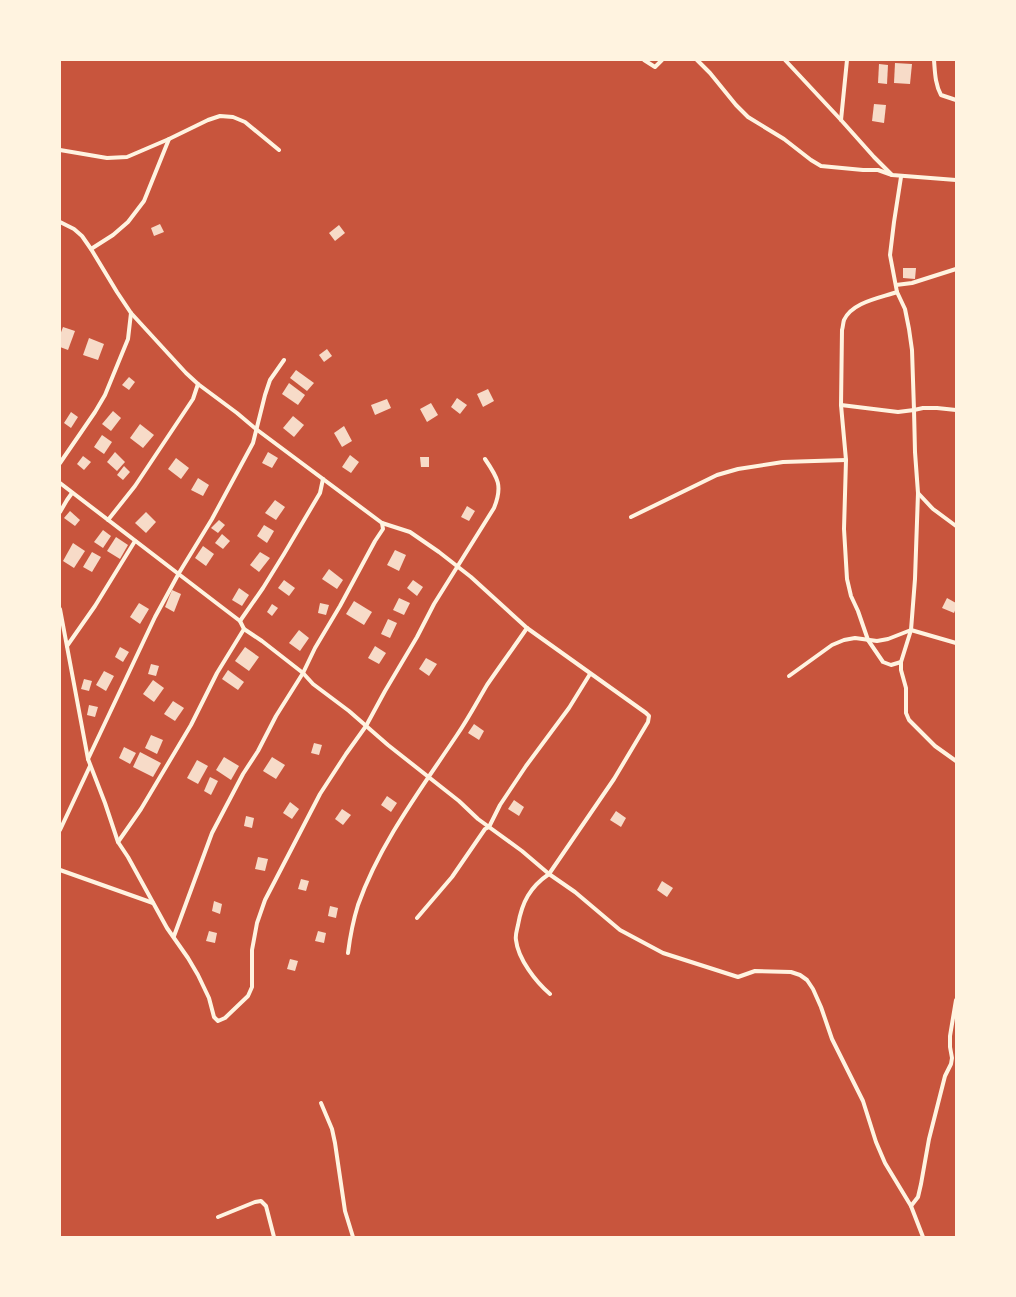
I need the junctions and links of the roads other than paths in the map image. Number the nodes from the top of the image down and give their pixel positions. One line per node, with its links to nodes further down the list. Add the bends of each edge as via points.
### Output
1 (644, 60): 2 (street, via 655,68)
2 (662, 60)
3 (697, 60): 12 (street, via 748,117 821,166 878,170)
4 (785, 60): 8 (street)
5 (847, 60): 8 (street)
6 (934, 60): 7 (street, via 937,89 941,95)
7 (956, 100)
8 (842, 120): 12 (street)
9 (169, 139): 10 (street, via 127,157 107,158); 11 (street, via 208,120 220,116 233,117 245,122); 16 (street, via 144,201 128,222)
10 (60, 150)
11 (279, 150)
12 (892, 175): 13 (street)
13 (901, 176): 14 (street); 18 (street, via 890,254)
14 (956, 180)
15 (60, 222): 16 (street, via 74,229)
16 (91, 249): 20 (street)
17 (956, 269): 18 (street, via 912,283)
18 (896, 285): 19 (street)
19 (897, 292): 23 (street, via 857,306 844,320); 24 (street, via 909,329)
20 (131, 313): 22 (street); 29 (street, via 128,339 105,395)
21 (284, 360): 26 (street, via 270,380)
22 (198, 384): 26 (street); 36 (street, via 193,399 135,486)
23 (841, 405): 24 (street, via 898,412); 28 (street)
24 (914, 410): 25 (street); 33 (street, via 914,452)
25 (956, 410)
26 (256, 429): 30 (street); 41 (street, via 253,443 242,464)
27 (486, 459): 40 (street, via 499,485 499,495 494,508)
28 (846, 460): 35 (street, via 783,462 738,469 717,475); 47 (street, via 846,579)
29 (60, 463)
30 (323, 479): 37 (street); 43 (street, via 320,493 263,588)
31 (60, 483): 32 (street)
32 (72, 493): 34 (street); 36 (street)
33 (918, 493): 38 (street, via 933,509); 46 (street)
34 (60, 512)
35 (631, 517)
36 (108, 520): 39 (street)
37 (382, 523): 40 (street, via 410,532); 51 (street, via 383,529)
38 (956, 526)
39 (135, 541): 41 (street); 49 (street)
40 (458, 566): 44 (street); 54 (street)
41 (179, 573): 43 (street); 55 (street)
42 (60, 609): 49 (street)
43 (240, 621): 45 (street)
44 (527, 628): 52 (street); 58 (street)
45 (244, 629): 51 (street); 61 (street, via 220,667 191,725 141,809)
46 (911, 630): 47 (street, via 888,639); 48 (street); 50 (street)
47 (868, 640): 50 (street, via 883,662 891,666); 53 (street, via 855,638 832,644)
48 (956, 643)
49 (67, 646): 55 (street)
50 (901, 662): 56 (street, via 906,688 906,713 909,720 935,746)
51 (303, 673): 54 (street); 66 (street, via 243,774 212,834)
52 (590, 674): 59 (street, via 500,805); 63 (street, via 646,713 649,716 648,722 618,773)
53 (789, 676)
54 (366, 726): 58 (street); 66 (street, via 320,794 265,900 252,950 252,987 248,996 222,1020 218,1021 214,1017 204,986)
55 (88, 759): 57 (street)
56 (956, 761)
57 (90, 766): 60 (street); 61 (street)
58 (429, 778): 59 (street); 67 (street, via 391,836 368,881 358,906)
59 (489, 827): 63 (street); 65 (street, via 485,829 452,877)
60 (60, 830)
61 (118, 842): 64 (street)
62 (60, 870): 64 (street)
63 (549, 874): 68 (street, via 538,882 528,895 522,907 515,938 522,959 532,975); 71 (street, via 620,930 663,953 738,977 755,971 791,972 807,980 821,1007 832,1039 863,1101 885,1163)
64 (153, 903): 66 (street)
65 (417, 918)
66 (174, 936)
67 (348, 953)
68 (550, 994)
69 (956, 1000): 71 (street, via 950,1036 951,1064 945,1076 929,1139 920,1191)
70 (321, 1103): 74 (street, via 336,1143 345,1211)
71 (911, 1206): 75 (street)
72 (218, 1217): 73 (street, via 261,1201 266,1206)
73 (274, 1237)
74 (353, 1237)
75 (923, 1237)

